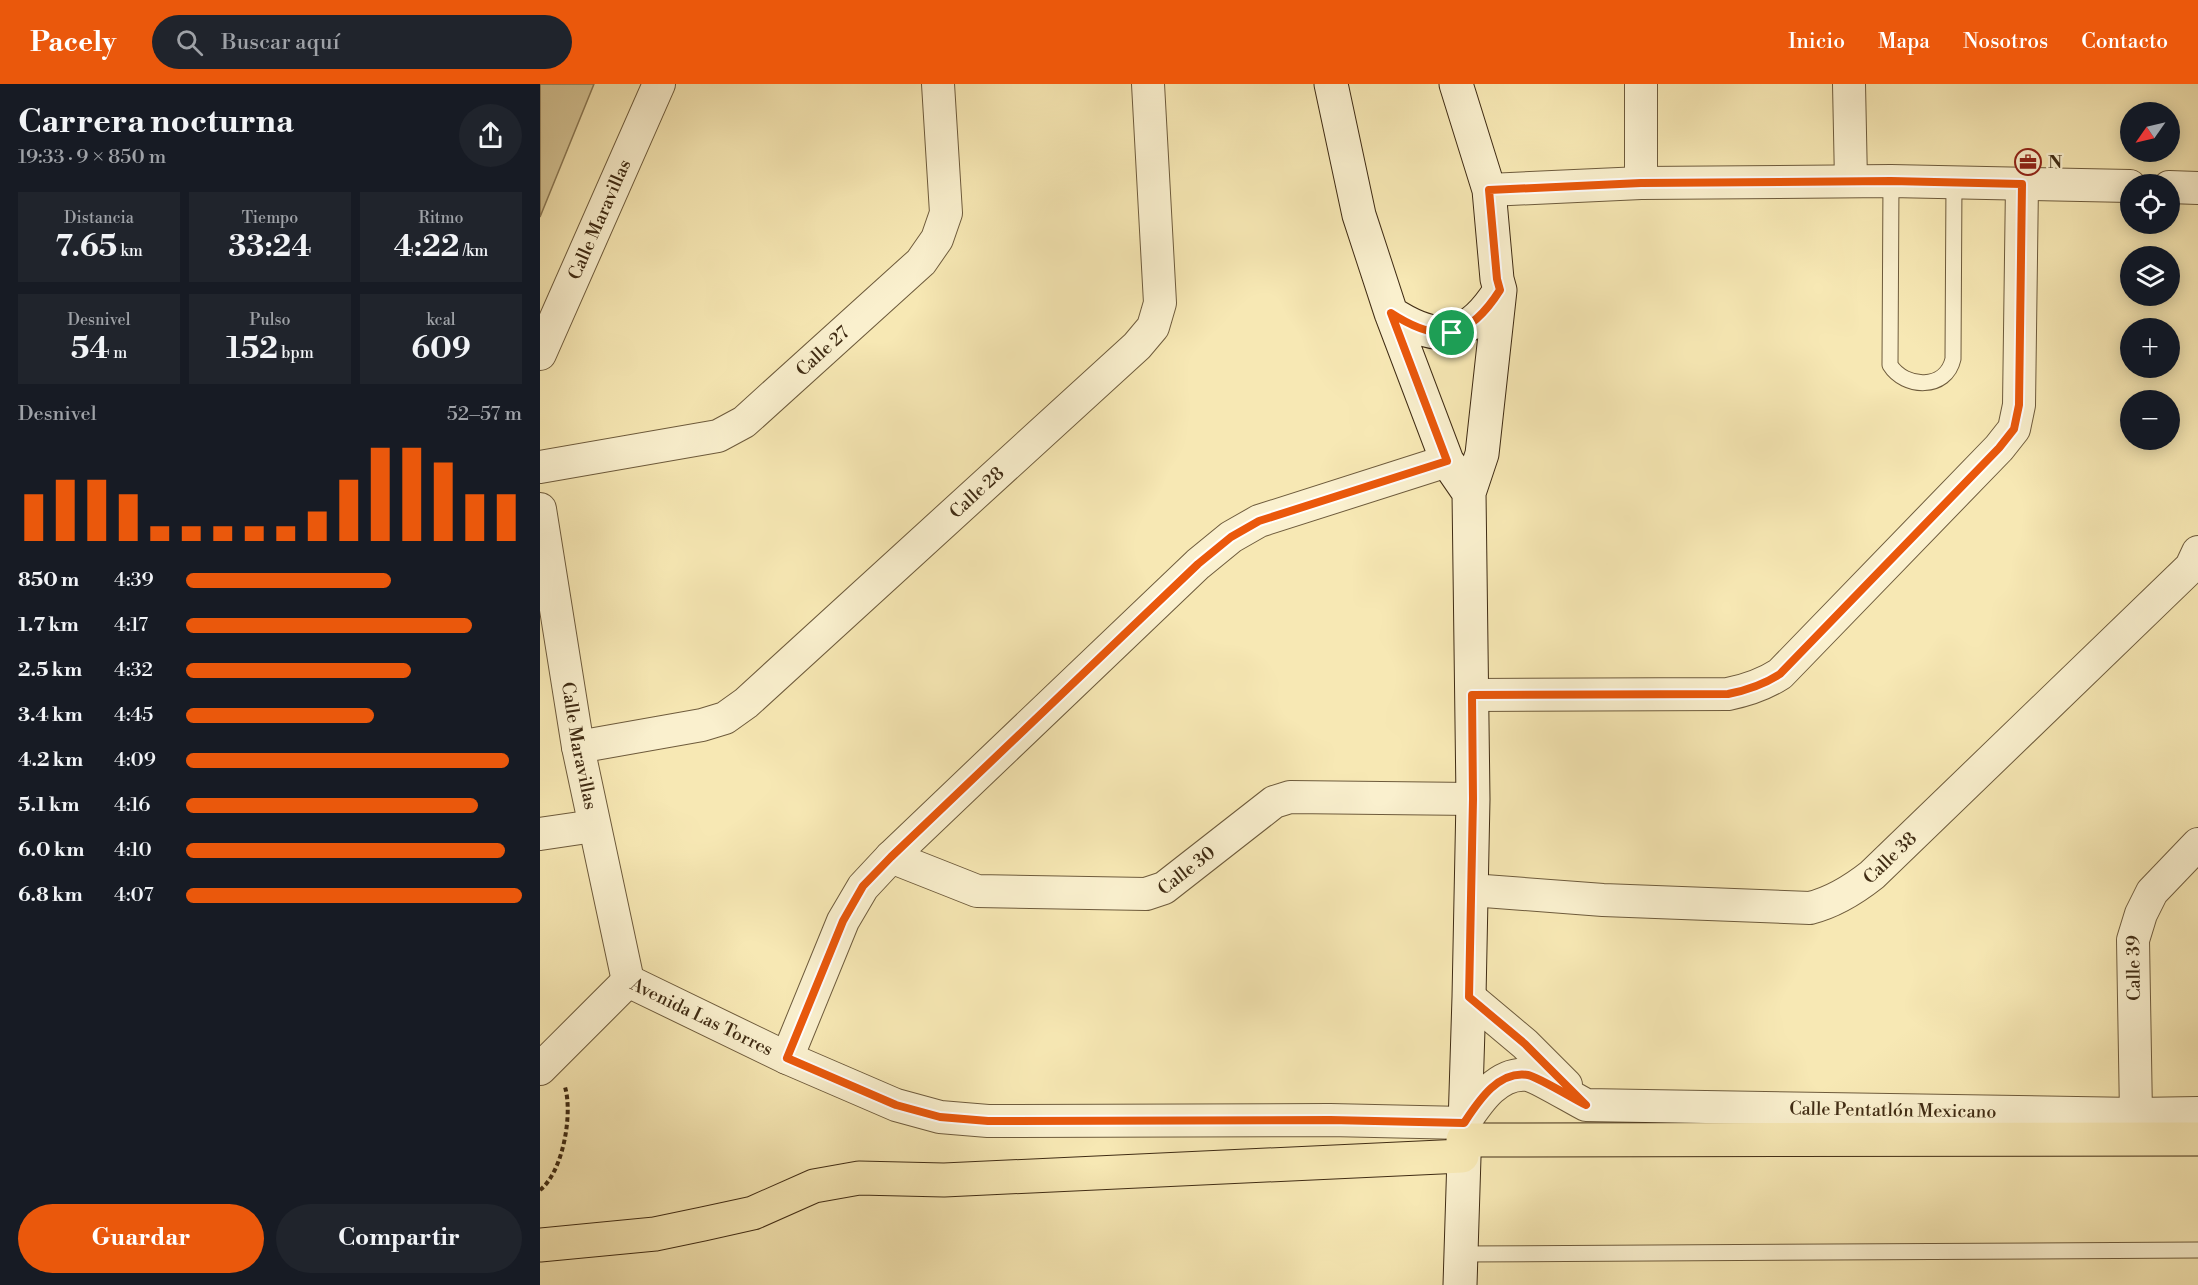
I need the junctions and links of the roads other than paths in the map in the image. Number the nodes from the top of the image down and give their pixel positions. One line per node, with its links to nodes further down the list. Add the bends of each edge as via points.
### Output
1 (659, 84): 19 (street, Calle Maravillas)
2 (938, 84): 21 (street, Calle 27, via 946,213 937,239 921,262 744,422 718,436)
3 (1148, 84): 27 (street, Calle 28, via 1160,303 1153,327 1137,346 746,703 725,718 702,725)
4 (1331, 84): 18 (street, via 1359,215)
5 (1456, 84): 16 (street)
6 (1641, 84): 11 (street)
7 (1849, 84): 8 (street)
8 (1851, 181): 9 (street); 11 (street)
9 (1891, 181): 10 (street); 10 (lane, via 1890,365 1902,378 1928,382 1946,376 1953,359)
10 (1954, 182): 12 (street)
11 (1641, 183): 16 (street)
12 (2022, 184): 13 (street); 26 (street, via 2019,405 2014,429 1780,674 1749,690 1728,694)
13 (2120, 186)
14 (2180, 187): 15 (street)
15 (2198, 188)
16 (1489, 190): 17 (street)
17 (1500, 290): 18 (street, via 1487,312 1471,326 1452,333 1423,331); 22 (street, via 1482,454)
18 (1391, 313): 20 (street)
19 (540, 354)
20 (1447, 461): 22 (street); 32 (street, via 1259,521 1231,537)
21 (540, 467)
22 (1469, 493): 26 (street)
23 (540, 509): 25 (street, Calle Maravillas)
24 (2196, 560): 33 (street, Calle 38, via 1872,875 1826,904 1810,908 1603,900)
25 (547, 594): 27 (street, Calle Maravillas)
26 (1472, 695): 28 (street)
27 (578, 747): 29 (street, Calle Maravillas)
28 (1473, 799): 32 (street, Calle 30, via 1290,797 1274,802 1164,888 1146,894 977,891); 33 (street)
29 (594, 826): 30 (street); 34 (street, Calle Maravillas)
30 (540, 834)
31 (2198, 844): 40 (street, Calle 39, via 2152,892 2133,940)
32 (891, 857): 36 (street, via 863,886 843,921)
33 (1471, 890): 35 (street)
34 (627, 981): 36 (street, Avenida Las Torres); 37 (street, Avenida Las Torres)
35 (1469, 997): 38 (street, via 1525,1044); 42 (street)
36 (787, 1058): 42 (street, Avenida Las Torres, via 896,1105 940,1117 988,1121 1330,1120)
37 (548, 1062)
38 (1586, 1105): 40 (street, Calle Pentatlón Mexicano); 42 (street, Calle Pentatlón Mexicano, via 1528,1075 1508,1077 1483,1095)
39 (2198, 1113): 40 (street, Calle Pentatlón Mexicano)
40 (2136, 1114)
41 (2198, 1139): 42 (highway)
42 (1463, 1140): 43 (highway, via 944,1180 859,1178 814,1186 753,1213 655,1234); 45 (street)
43 (540, 1245)
44 (2198, 1250): 45 (lane)
45 (1460, 1270)

